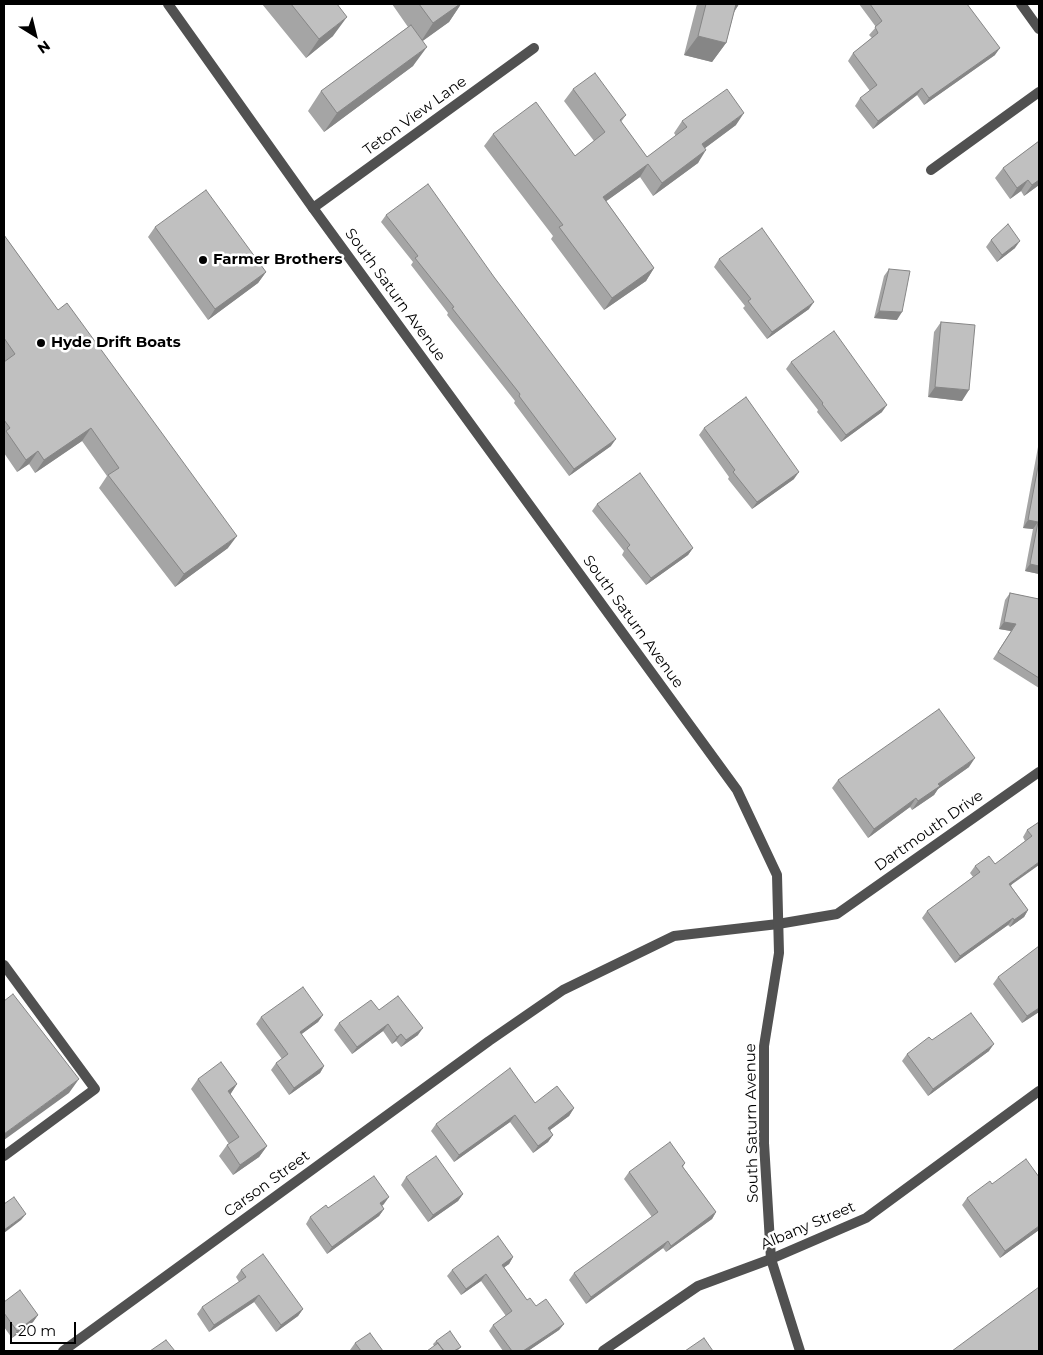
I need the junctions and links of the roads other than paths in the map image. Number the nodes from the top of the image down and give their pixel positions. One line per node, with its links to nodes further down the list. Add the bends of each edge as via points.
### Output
1 (168, 4): 7 (street, South Saturn Avenue)
2 (1021, 4): 3 (street)
3 (1039, 29)
4 (534, 48): 7 (street, Teton View Lane)
5 (1039, 92): 6 (street)
6 (931, 170)
7 (313, 208): 10 (street, South Saturn Avenue, via 737,790 778,875)
8 (1039, 772): 9 (street, Dartmouth Drive)
9 (837, 914): 10 (street, Carson Street)
10 (778, 924): 14 (street, South Saturn Avenue, via 779,953 764,1046 764,1143); 15 (street, Carson Street, via 674,936 563,990)
11 (4, 966): 13 (street, via 95,1089)
12 (1039, 1091): 14 (street, Albany Street, via 866,1218)
13 (4, 1156)
14 (771, 1259): 16 (street, Albany Street, via 698,1286); 17 (street, South Saturn Avenue)
15 (63, 1351)
16 (603, 1351)
17 (800, 1351)

